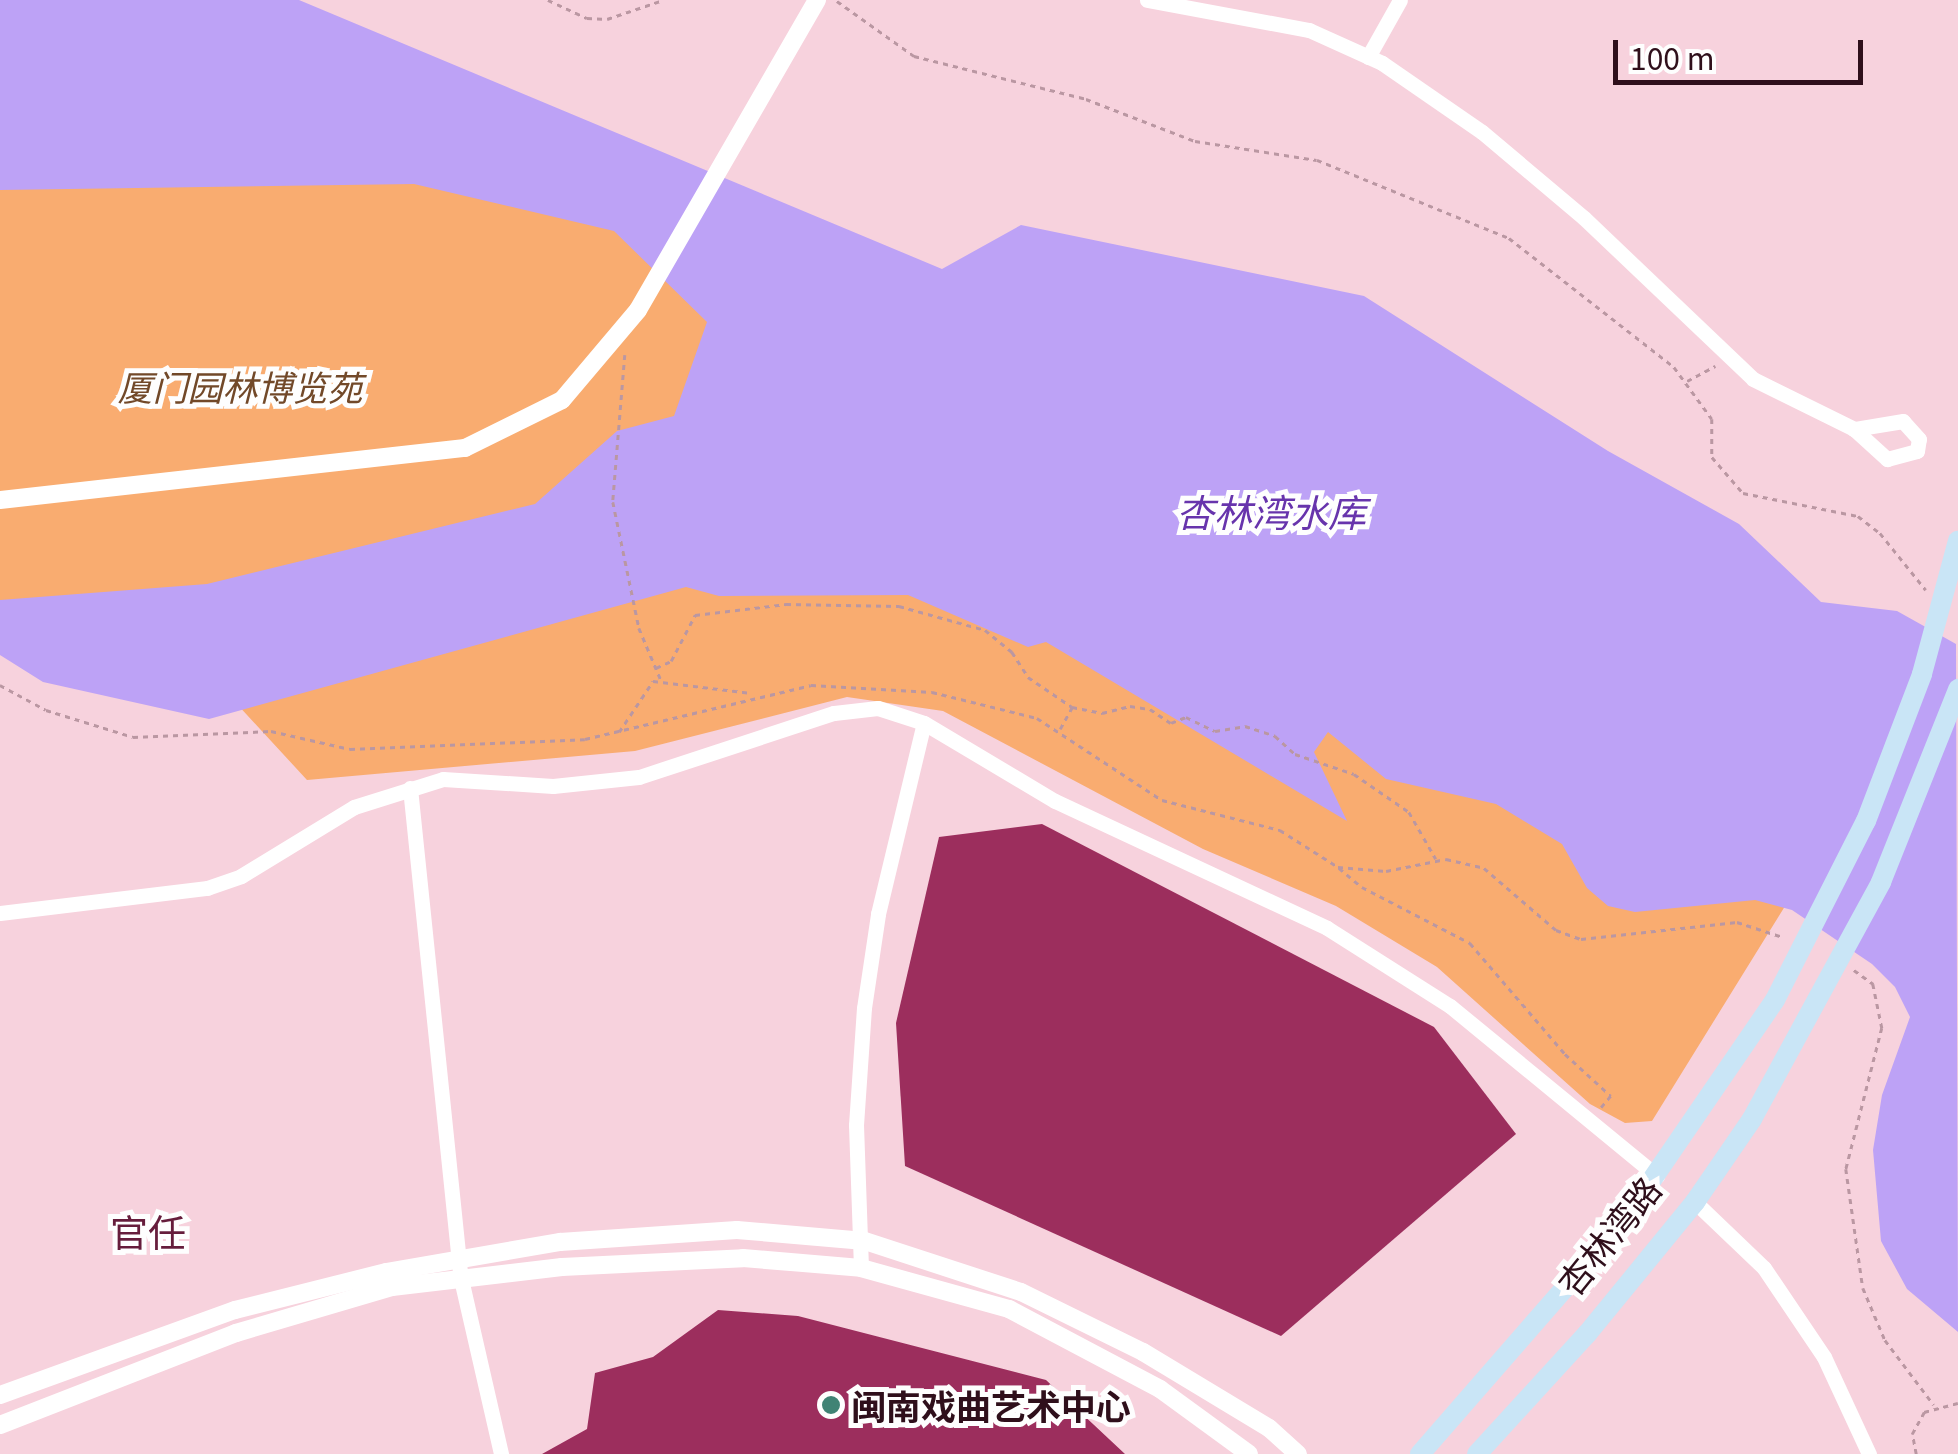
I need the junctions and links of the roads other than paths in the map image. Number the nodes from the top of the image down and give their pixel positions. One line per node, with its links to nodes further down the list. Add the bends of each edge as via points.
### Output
1 (816, 0): 6 (street, via 638,310 562,400 465,448)
2 (1147, 0): 4 (street, via 1309,30)
3 (1400, 0): 4 (street)
4 (1368, 56): 5 (street, via 1482,132 1584,218 1753,379)
5 (1854, 429)
6 (0, 500)
7 (1958, 541): 12 (main road, 杏林湾路, via 1922,674 1866,822 1775,1000)
8 (1958, 689): 13 (main road, 杏林湾路, via 1881,882 1752,1120)
9 (924, 723): 10 (street, via 863,710 639,776 553,786 443,778); 12 (street, via 1055,801 1326,928 1450,1006); 14 (street, via 878,914 864,1008 856,1124)
10 (410, 788): 11 (street, via 354,807 241,876 207,888); 15 (street)
11 (0, 913)
12 (1657, 1176): 23 (main road, 杏林湾路)
13 (1695, 1202): 24 (main road, 杏林湾路); 25 (street, via 1764,1268 1824,1357)
14 (865, 1241): 15 (street, via 737,1230 560,1242); 16 (street); 22 (street, via 1021,1292 1143,1352 1270,1428)
15 (458, 1259): 17 (street); 18 (street, via 235,1310)
16 (861, 1268): 17 (street, via 743,1258); 21 (street, via 1009,1309 1160,1389)
17 (460, 1279): 19 (street, via 392,1287 236,1333); 20 (street)
18 (0, 1395)
19 (0, 1425)
20 (501, 1454)
21 (1249, 1454)
22 (1298, 1454)
23 (1420, 1454)
24 (1477, 1454)
25 (1869, 1454)

